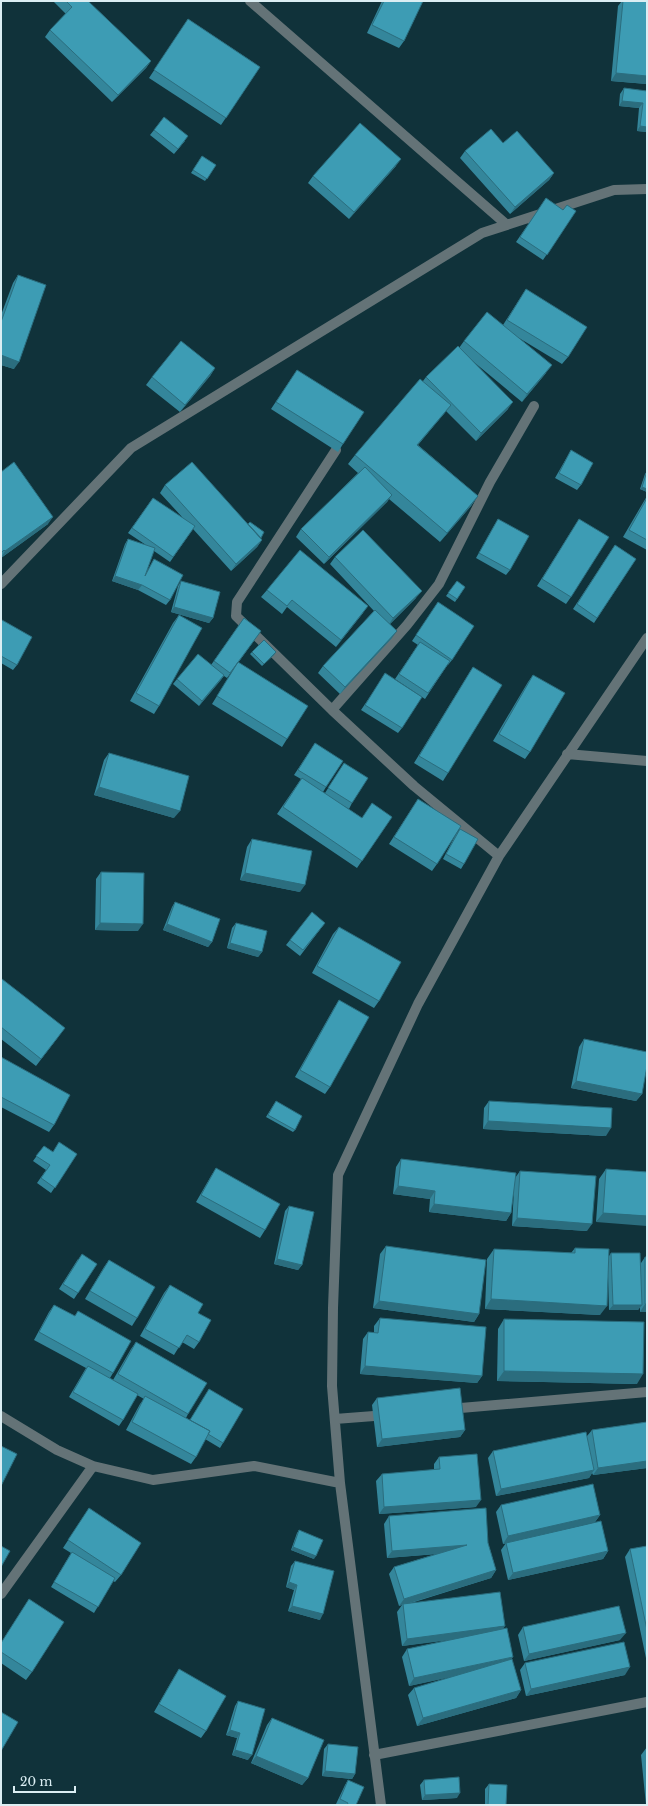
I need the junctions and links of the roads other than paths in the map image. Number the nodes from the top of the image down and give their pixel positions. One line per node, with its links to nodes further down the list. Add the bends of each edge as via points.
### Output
1 (250, 1): 3 (street)
2 (647, 189): 3 (street, via 614,190)
3 (507, 225): 6 (street, via 482,233 131,448)
4 (534, 406): 8 (street, via 490,482 439,584 407,625)
5 (336, 450): 8 (street, via 237,602 236,616)
6 (1, 584)
7 (647, 638): 9 (street)
8 (332, 710): 11 (street, via 414,786)
9 (567, 754): 10 (street); 11 (street)
10 (647, 761)
11 (499, 856): 16 (street, via 418,1004 338,1175 332,1386)
12 (647, 1392): 13 (street)
13 (436, 1410)
14 (398, 1414): 16 (street)
15 (1, 1416): 17 (street, via 57,1450)
16 (335, 1419): 18 (street)
17 (93, 1466): 18 (street, via 153,1480 254,1466); 19 (street)
18 (340, 1483): 21 (street)
19 (1, 1594)
20 (647, 1702): 21 (street)
21 (374, 1755): 22 (street)
22 (380, 1805)

